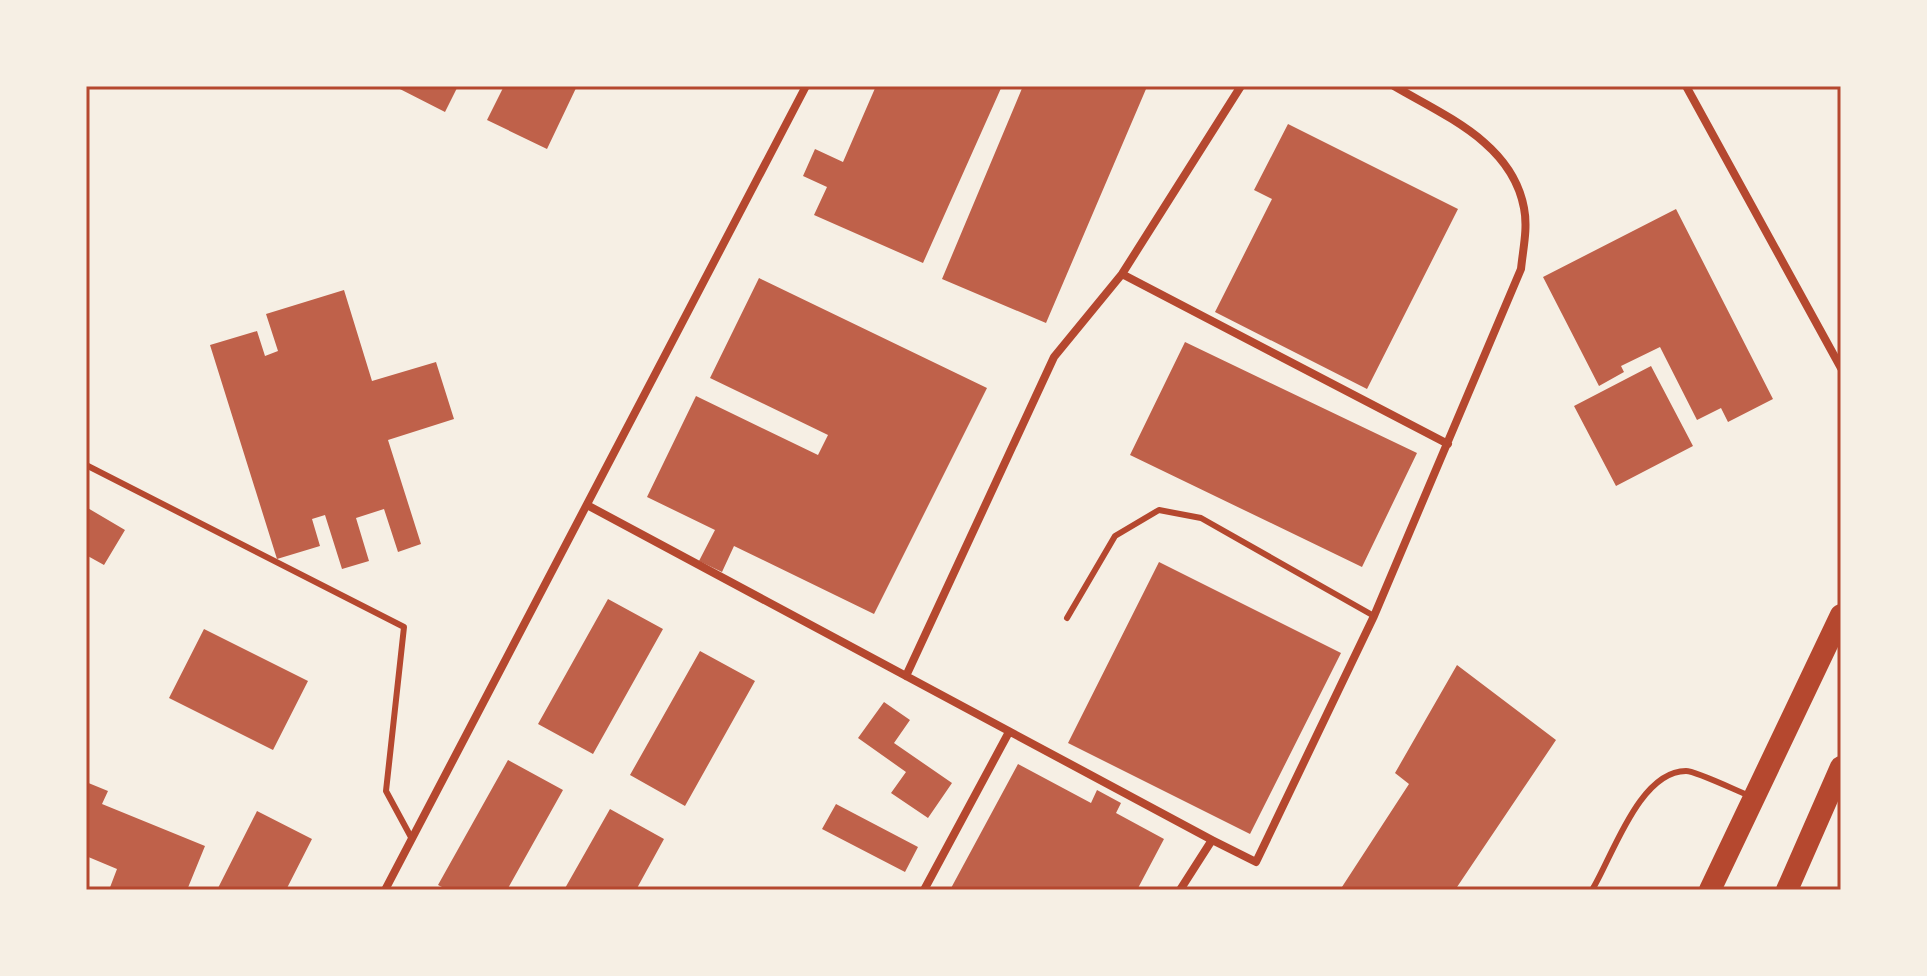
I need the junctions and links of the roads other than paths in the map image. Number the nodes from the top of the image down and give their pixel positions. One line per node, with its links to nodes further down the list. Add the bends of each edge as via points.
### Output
1 (806, 86): 9 (street)
2 (1241, 86): 5 (street)
3 (1394, 86): 7 (street, via 1493,149 1512,176 1524,207 1521,269)
4 (1686, 86): 6 (street)
5 (1122, 274): 7 (street); 13 (street, via 1054,357)
6 (1841, 368)
7 (1448, 444): 11 (street)
8 (86, 465): 17 (lane, via 404,627 386,791)
9 (587, 505): 13 (street); 17 (street)
10 (1841, 615): 16 (highway)
11 (1374, 616): 12 (lane, via 1201,518 1159,510 1115,536); 18 (street, via 1256,862)
12 (1067, 618)
13 (906, 676): 14 (street)
14 (1009, 732): 18 (street); 20 (street)
15 (1841, 767): 24 (highway)
16 (1753, 798): 22 (lane, via 1686,771 1672,775 1645,794); 23 (highway)
17 (412, 839): 19 (street)
18 (1212, 840): 21 (street)
19 (385, 890)
20 (924, 890)
21 (1180, 890)
22 (1592, 890)
23 (1710, 890)
24 (1787, 890)

